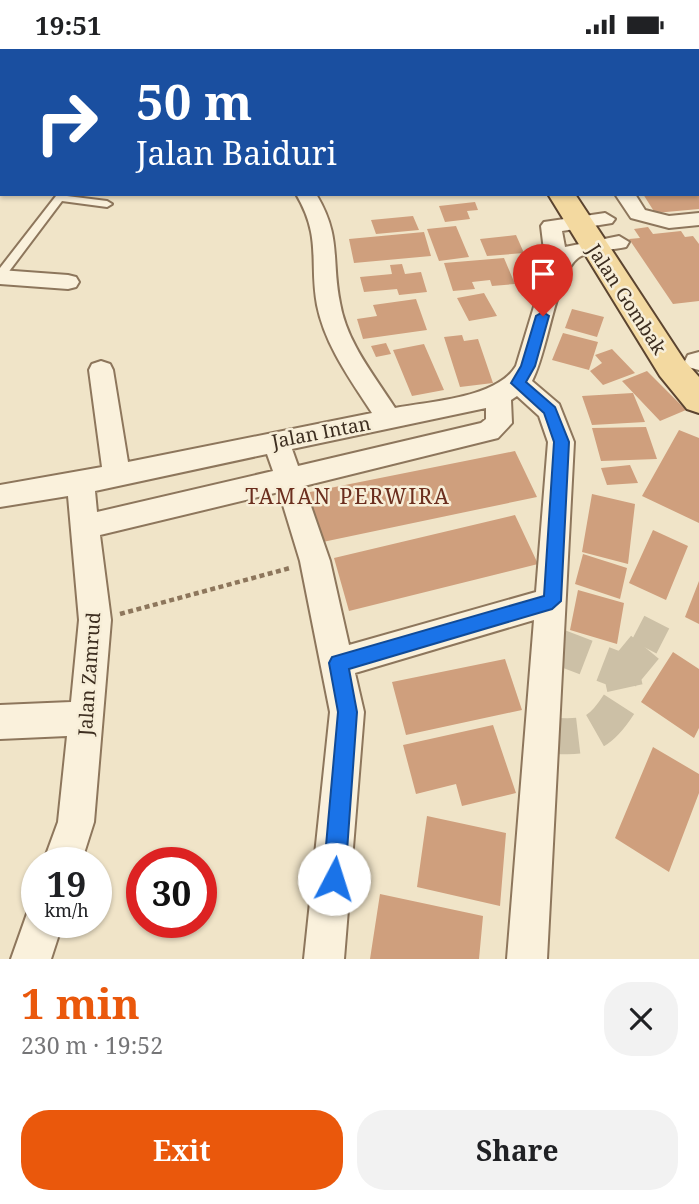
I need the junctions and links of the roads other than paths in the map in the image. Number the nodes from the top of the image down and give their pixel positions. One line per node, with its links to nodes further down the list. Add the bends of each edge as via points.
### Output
1 (307, 196): 16 (street, via 325,228 331,317)
2 (554, 196): 8 (main road)
3 (563, 196): 8 (main road, Jalan Gombak)
4 (589, 196): 8 (main road, Jalan Gombak)
5 (626, 196): 7 (street, via 638,214 669,222)
6 (107, 204): 10 (lane, via 59,198)
7 (699, 219)
8 (589, 231): 9 (street); 9 (street); 12 (main road, Jalan Gombak); 15 (main road, Jalan Gombak, via 672,368)
9 (557, 267): 14 (street, via 528,366)
10 (0, 277): 11 (street)
11 (68, 282)
12 (698, 362)
13 (101, 370): 18 (street)
14 (508, 389): 16 (street, Jalan Intan); 19 (street, via 499,423 488,431); 23 (street, via 550,411 561,442)
15 (699, 400)
16 (388, 419): 17 (street, Jalan Intan)
17 (275, 440): 18 (street, Jalan Intan); 19 (street)
18 (117, 475): 20 (street, Jalan Intan)
19 (288, 478): 22 (street); 24 (street, via 315,561)
20 (80, 483): 21 (street, Jalan Intan); 22 (street, Jalan Zamrud)
21 (0, 496)
22 (85, 527): 25 (street, Jalan Zamrud, via 95,620)
23 (552, 601): 24 (street); 31 (street)
24 (338, 663): 30 (street, via 347,712)
25 (87, 718): 26 (street); 27 (street, Jalan Zamrud, via 76,822)
26 (0, 722)
27 (67, 847)
28 (38, 938): 29 (street)
29 (31, 959)
30 (324, 959)
31 (527, 959)

